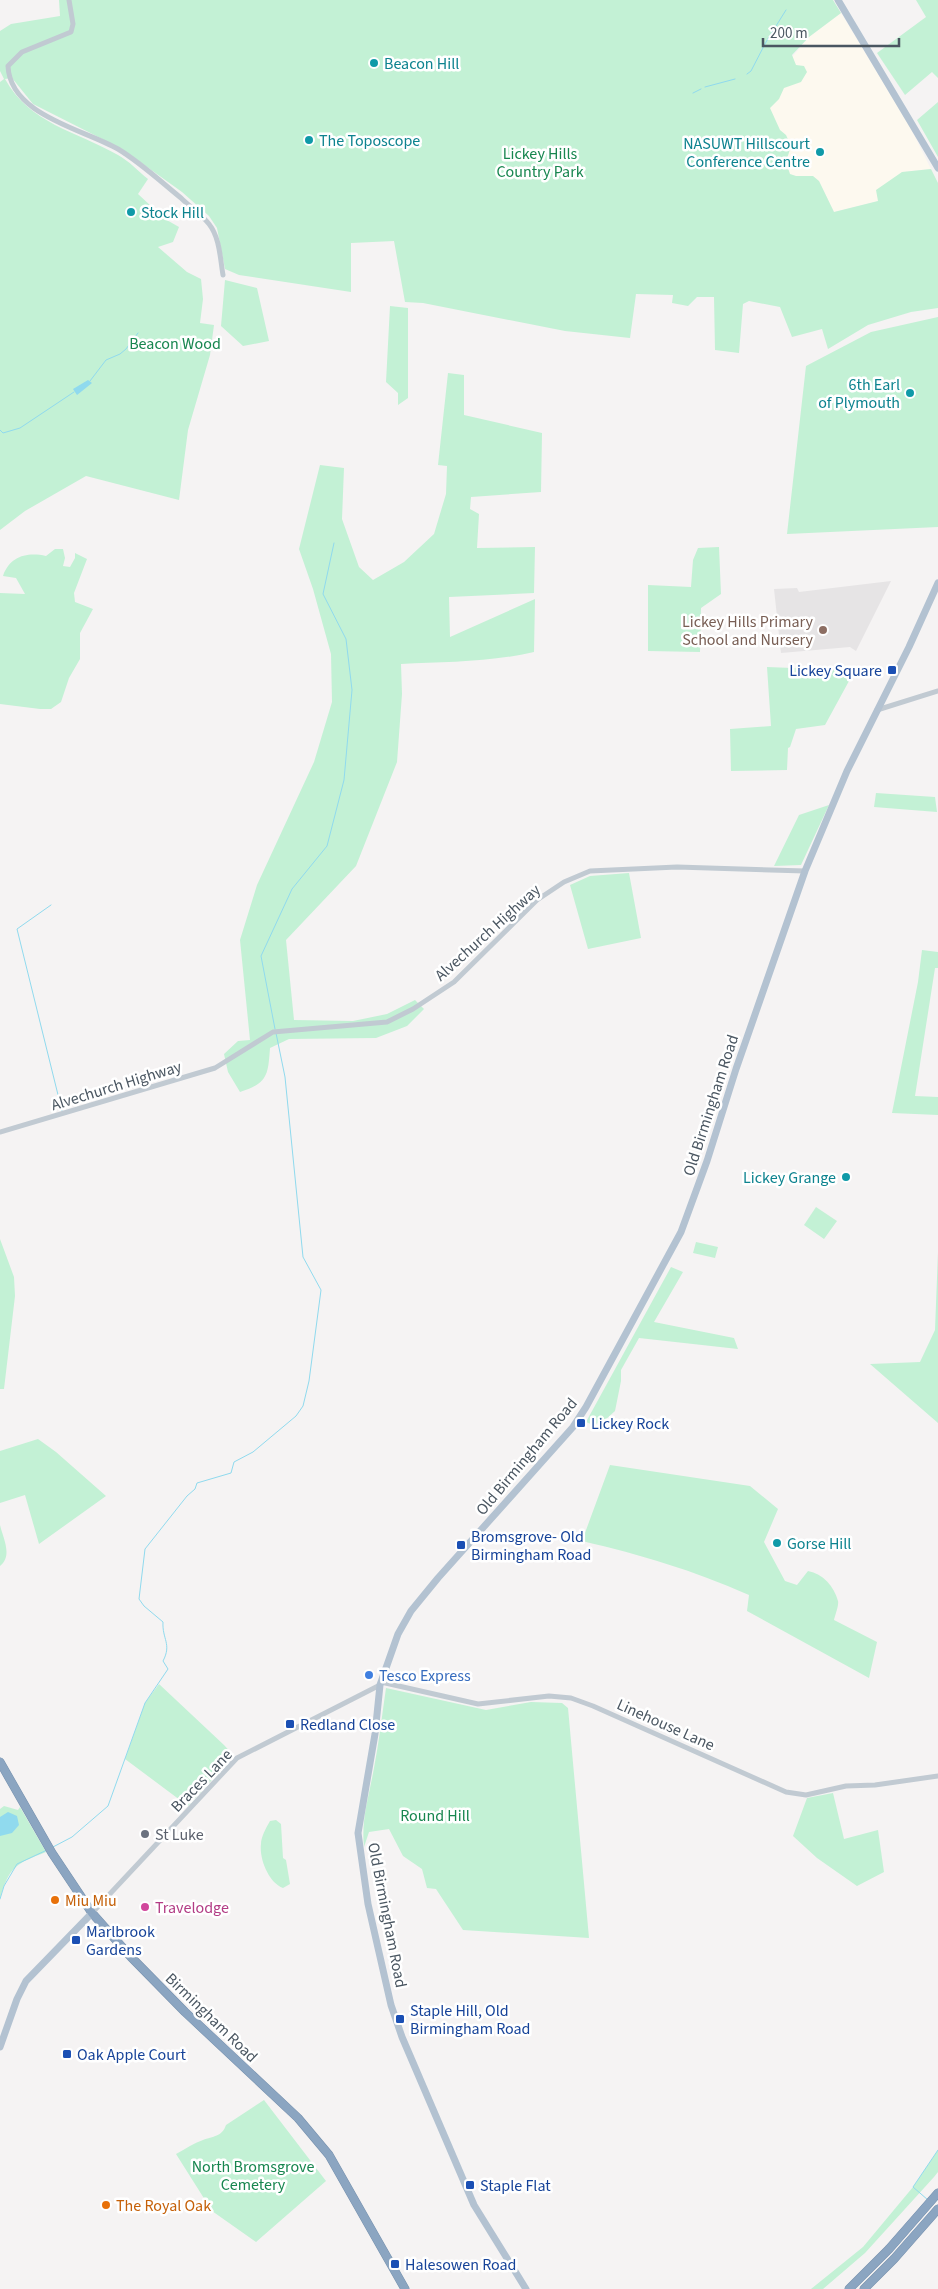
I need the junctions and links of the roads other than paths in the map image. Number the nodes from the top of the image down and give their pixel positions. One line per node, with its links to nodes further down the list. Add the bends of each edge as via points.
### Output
1 (69, 0): 4 (street, via 71,32 22,52 8,66 9,78 28,105 116,148 143,166 196,211 210,224 217,240)
2 (838, 0): 3 (main road)
3 (938, 168)
4 (222, 275)
5 (938, 583): 7 (main road, Old Birmingham Road)
6 (938, 691): 7 (street)
7 (877, 710): 8 (main road, Old Birmingham Road)
8 (805, 870): 9 (street, Alvechurch Highway, via 677,867 590,871 564,882 537,900 454,982 387,1022 273,1032 215,1068); 10 (main road, Old Birmingham Road, via 707,1161 671,1253 586,1407 568,1432 411,1611 390,1651)
9 (0, 1132)
10 (380, 1683): 12 (street, Linehouse Lane, via 478,1704 549,1696 571,1698 786,1792 798,1794); 13 (street, Braces Lane, via 237,1758); 18 (main road, Old Birmingham Road, via 358,1833 368,1904 391,2004 408,2055 474,2205)
11 (0, 1762): 13 (highway, Birmingham Road, via 50,1849)
12 (938, 1776)
13 (92, 1913): 14 (main road, via 26,1981); 17 (highway, Birmingham Road, via 185,2012 298,2118 324,2149)
14 (0, 2047)
15 (938, 2193): 19 (highway)
16 (938, 2209): 20 (highway)
17 (405, 2289)
18 (526, 2289)
19 (849, 2289)
20 (864, 2289)

